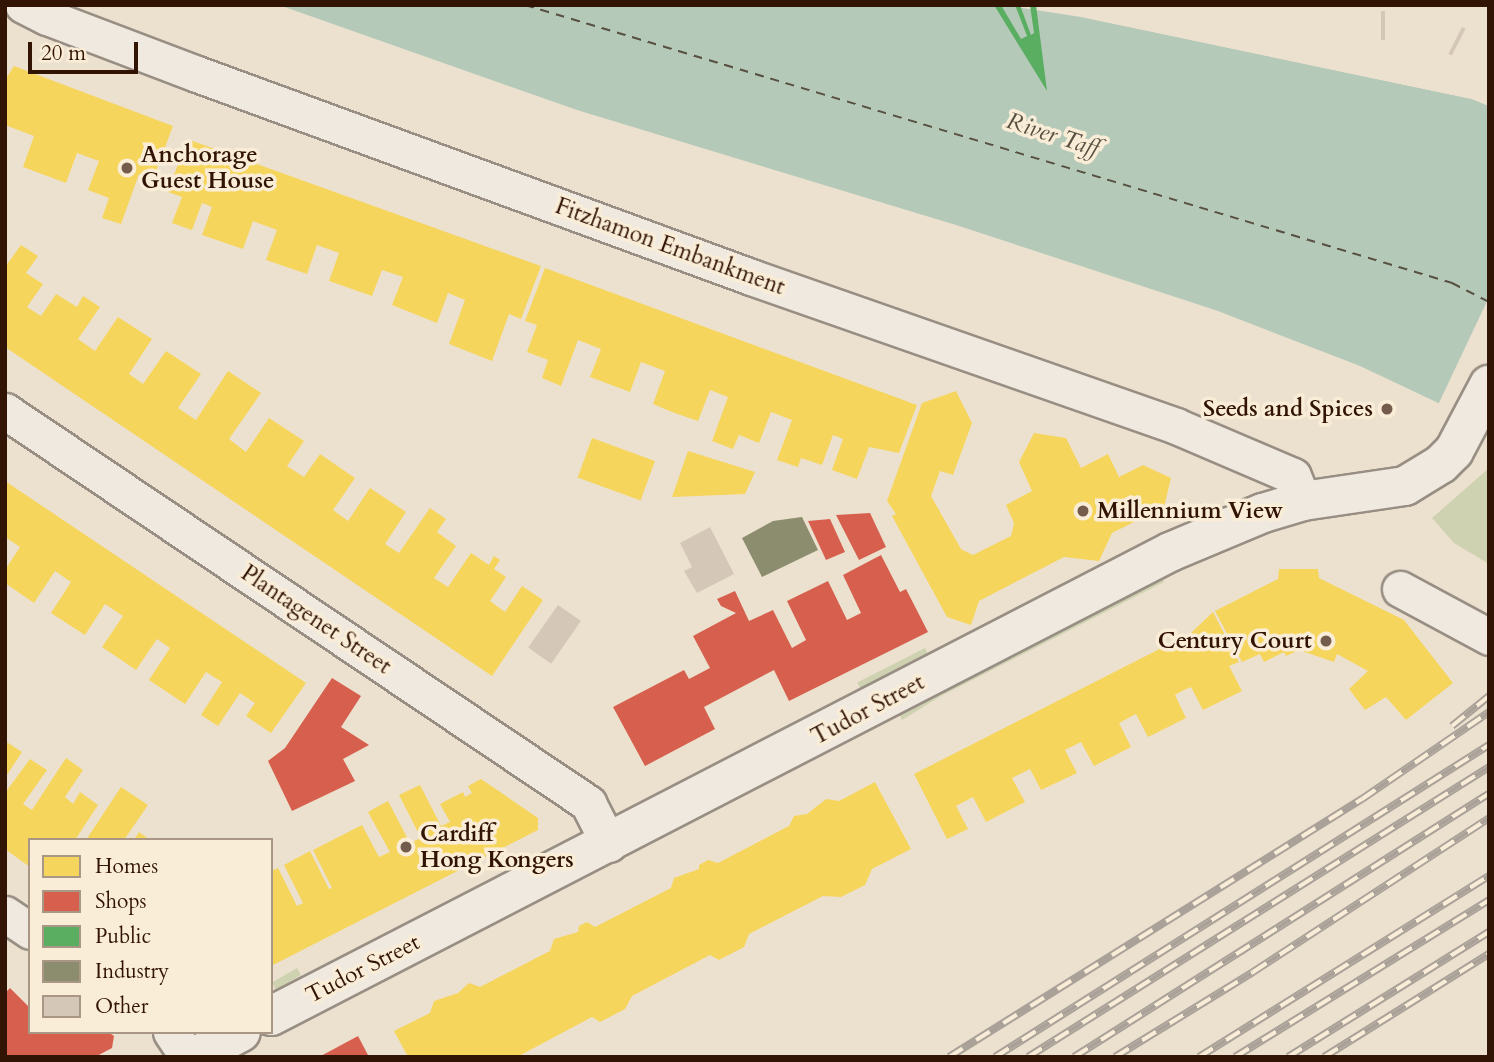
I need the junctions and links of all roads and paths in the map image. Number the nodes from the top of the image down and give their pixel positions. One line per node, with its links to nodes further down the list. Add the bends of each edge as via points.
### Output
1 (23, 5): 4 (street, Fitzhamon Embankment, via 197,74 751,277 1176,426 1293,477)
2 (1489, 385): 4 (street, Tudor Street, via 1466,432 1441,464 1405,486)
3 (5, 411): 7 (street, Plantagenet Street, via 588,803)
4 (1303, 501): 7 (street, Tudor Street, via 1170,552)
5 (1400, 589): 6 (street)
6 (1489, 637)
7 (609, 844): 10 (street, Tudor Street)
8 (5, 914): 9 (street)
9 (28, 929)
10 (273, 1016)
11 (172, 1034): 13 (street)
12 (237, 1034): 14 (street)
13 (188, 1057)
14 (194, 1057)

